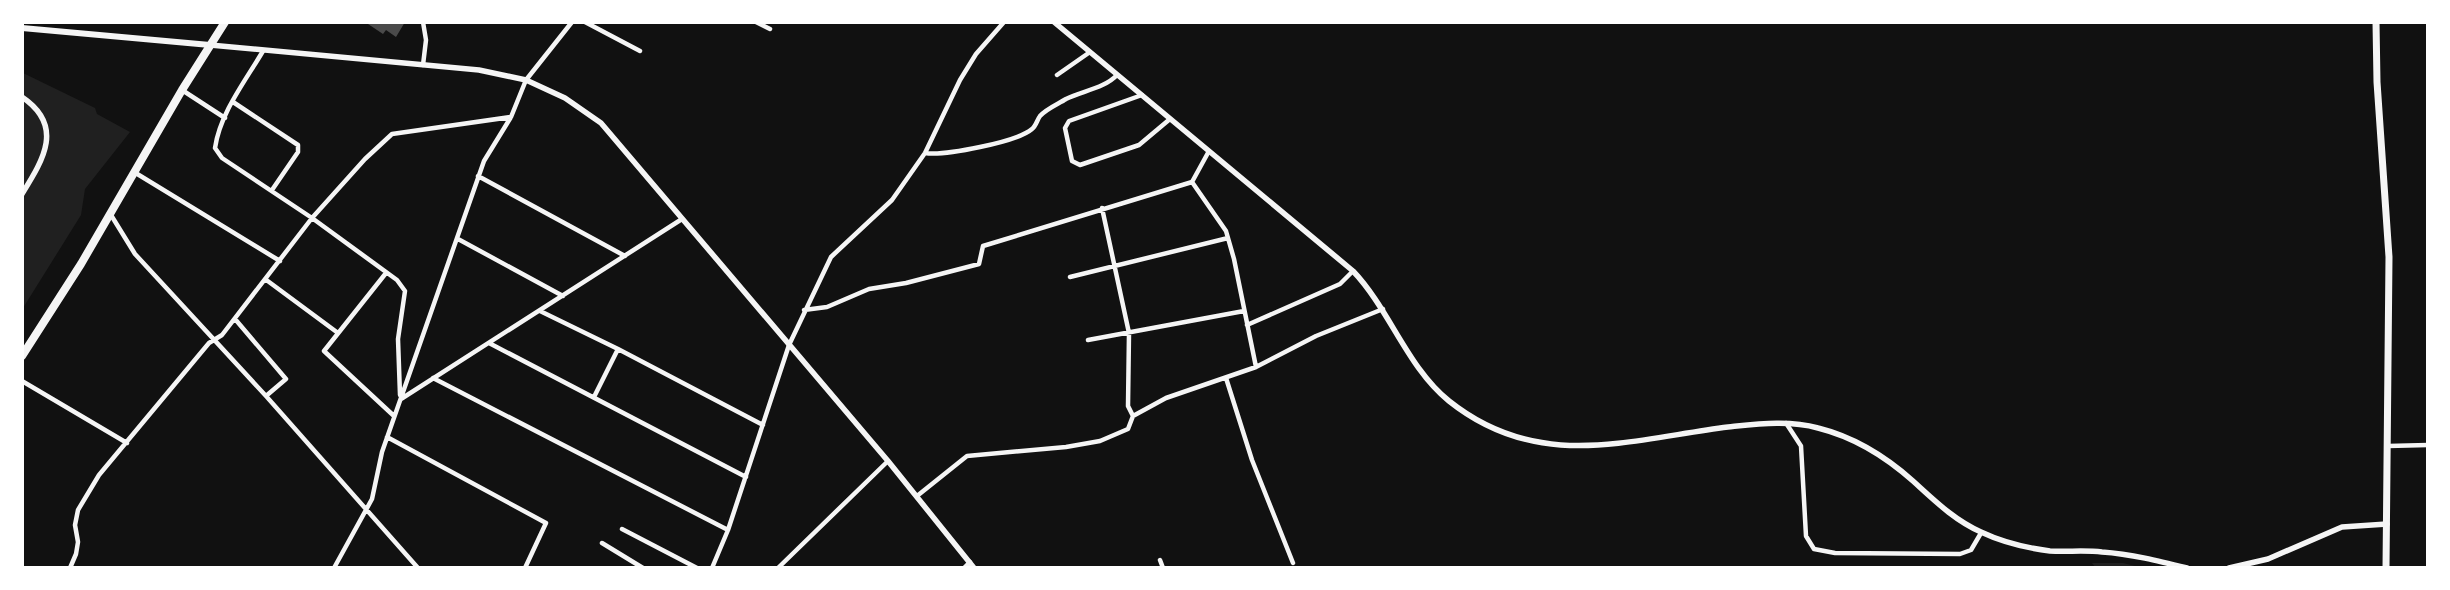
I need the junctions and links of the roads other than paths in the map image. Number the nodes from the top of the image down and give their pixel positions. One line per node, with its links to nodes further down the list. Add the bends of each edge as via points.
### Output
1 (225, 22): 11 (highway)
2 (423, 22): 15 (street, via 426,40)
3 (572, 22): 18 (street)
4 (585, 22): 13 (street)
5 (756, 22): 10 (street)
6 (1004, 22): 27 (street, via 976,54 960,80)
7 (1054, 22): 14 (street)
8 (2376, 22): 75 (main road, via 2389,257)
9 (22, 28): 11 (main road)
10 (770, 29)
11 (210, 45): 12 (street); 19 (highway)
12 (263, 51): 15 (street); 22 (street)
13 (640, 51)
14 (1090, 52): 16 (street); 17 (street)
15 (423, 66): 18 (street, via 479,70)
16 (1057, 75)
17 (1118, 75): 20 (street); 27 (street, via 1110,83 1082,91 1053,106 1026,133 988,145 935,155)
18 (526, 80): 23 (street); 36 (street, via 565,98 601,123)
19 (182, 90): 24 (street); 28 (highway)
20 (1142, 95): 25 (street); 25 (street, via 1069,121 1065,128 1072,161 1080,165 1138,145)
21 (22, 97): 32 (street, via 42,114 47,136 41,163)
22 (234, 102): 24 (street); 31 (street, via 298,145 298,152)
23 (511, 117): 29 (street); 35 (street, via 392,134)
24 (225, 118): 31 (street, via 216,137 215,148 222,158)
25 (1170, 119): 26 (street)
26 (1209, 151): 30 (street); 42 (street)
27 (925, 153): 48 (street, via 892,200 831,257)
28 (134, 172): 34 (highway); 40 (street)
29 (478, 176): 38 (street); 39 (street)
30 (1192, 182): 33 (street); 37 (street)
31 (272, 190): 35 (street)
32 (22, 194)
33 (1102, 208): 41 (street); 48 (street, via 984,246 979,264 906,283 869,288 827,307)
34 (111, 215): 55 (street, via 135,254); 60 (highway)
35 (312, 218): 40 (street); 43 (street)
36 (682, 219): 39 (street); 58 (street)
37 (1228, 238): 41 (street); 50 (street)
38 (458, 239): 46 (street); 67 (street)
39 (625, 256): 46 (street)
40 (280, 261): 45 (street)
41 (1116, 267): 44 (street); 54 (street)
42 (1353, 271): 47 (street); 52 (street, via 1340,284)
43 (386, 273): 53 (street); 67 (street, via 405,290 398,338)
44 (1070, 277)
45 (265, 279): 51 (street); 53 (street)
46 (563, 296): 49 (street)
47 (1383, 309): 61 (street, via 1316,336); 70 (street, via 1429,382 1449,401 1489,426 1527,441 1590,446 1756,424)
48 (804, 310): 58 (street)
49 (540, 311): 57 (street); 59 (street)
50 (1244, 311): 52 (street); 54 (street)
51 (235, 318): 55 (street); 65 (street, via 286,378)
52 (1247, 325): 61 (street)
53 (338, 333): 68 (street, via 324,350)
54 (1129, 333): 56 (street); 69 (street, via 1128,406)
55 (215, 340): 65 (street); 73 (street, via 209,343)
56 (1088, 340)
57 (489, 343): 62 (street); 66 (street)
58 (789, 345): 71 (street); 76 (street)
59 (618, 349): 66 (street); 71 (street)
60 (22, 356)
61 (1256, 367): 63 (street)
62 (433, 378): 67 (street); 82 (street)
63 (1226, 378): 69 (street, via 1166,398); 86 (street, via 1252,460)
64 (22, 381): 73 (street)
65 (266, 396): 79 (street)
66 (594, 397): 77 (street)
67 (400, 399): 68 (street)
68 (394, 416): 72 (street)
69 (1133, 416): 78 (street, via 1128,430 1100,441 967,456)
70 (1786, 423): 83 (street, via 1831,431 1866,446 1957,519); 83 (street, via 1801,446 1806,536 1814,549 1835,553 1960,554 1971,550)
71 (763, 425): 77 (street)
72 (387, 437): 79 (street, via 372,499); 91 (street, via 546,523)
73 (127, 442): 88 (street, via 99,476 78,510 75,525 78,542)
74 (2428, 445): 75 (street)
75 (2388, 446): 80 (main road)
76 (888, 461): 78 (street); 95 (street)
77 (746, 477): 82 (street)
78 (917, 496): 87 (street)
79 (366, 510): 89 (street); 90 (street)
80 (2386, 524): 99 (street, via 2342,527 2268,559); 100 (main road)
81 (622, 529): 93 (street)
82 (728, 530): 94 (street)
83 (1981, 532): 98 (street, via 2032,548 2123,554)
84 (602, 543): 92 (street)
85 (1160, 560): 97 (street)
86 (1293, 563)
87 (972, 565): 96 (street)
88 (70, 568)
89 (334, 568)
90 (418, 568)
91 (525, 568)
92 (642, 568)
93 (698, 568)
94 (712, 568)
95 (778, 568)
96 (964, 568)
97 (1163, 568)
98 (2187, 568)
99 (2230, 568)
100 (2386, 568)

